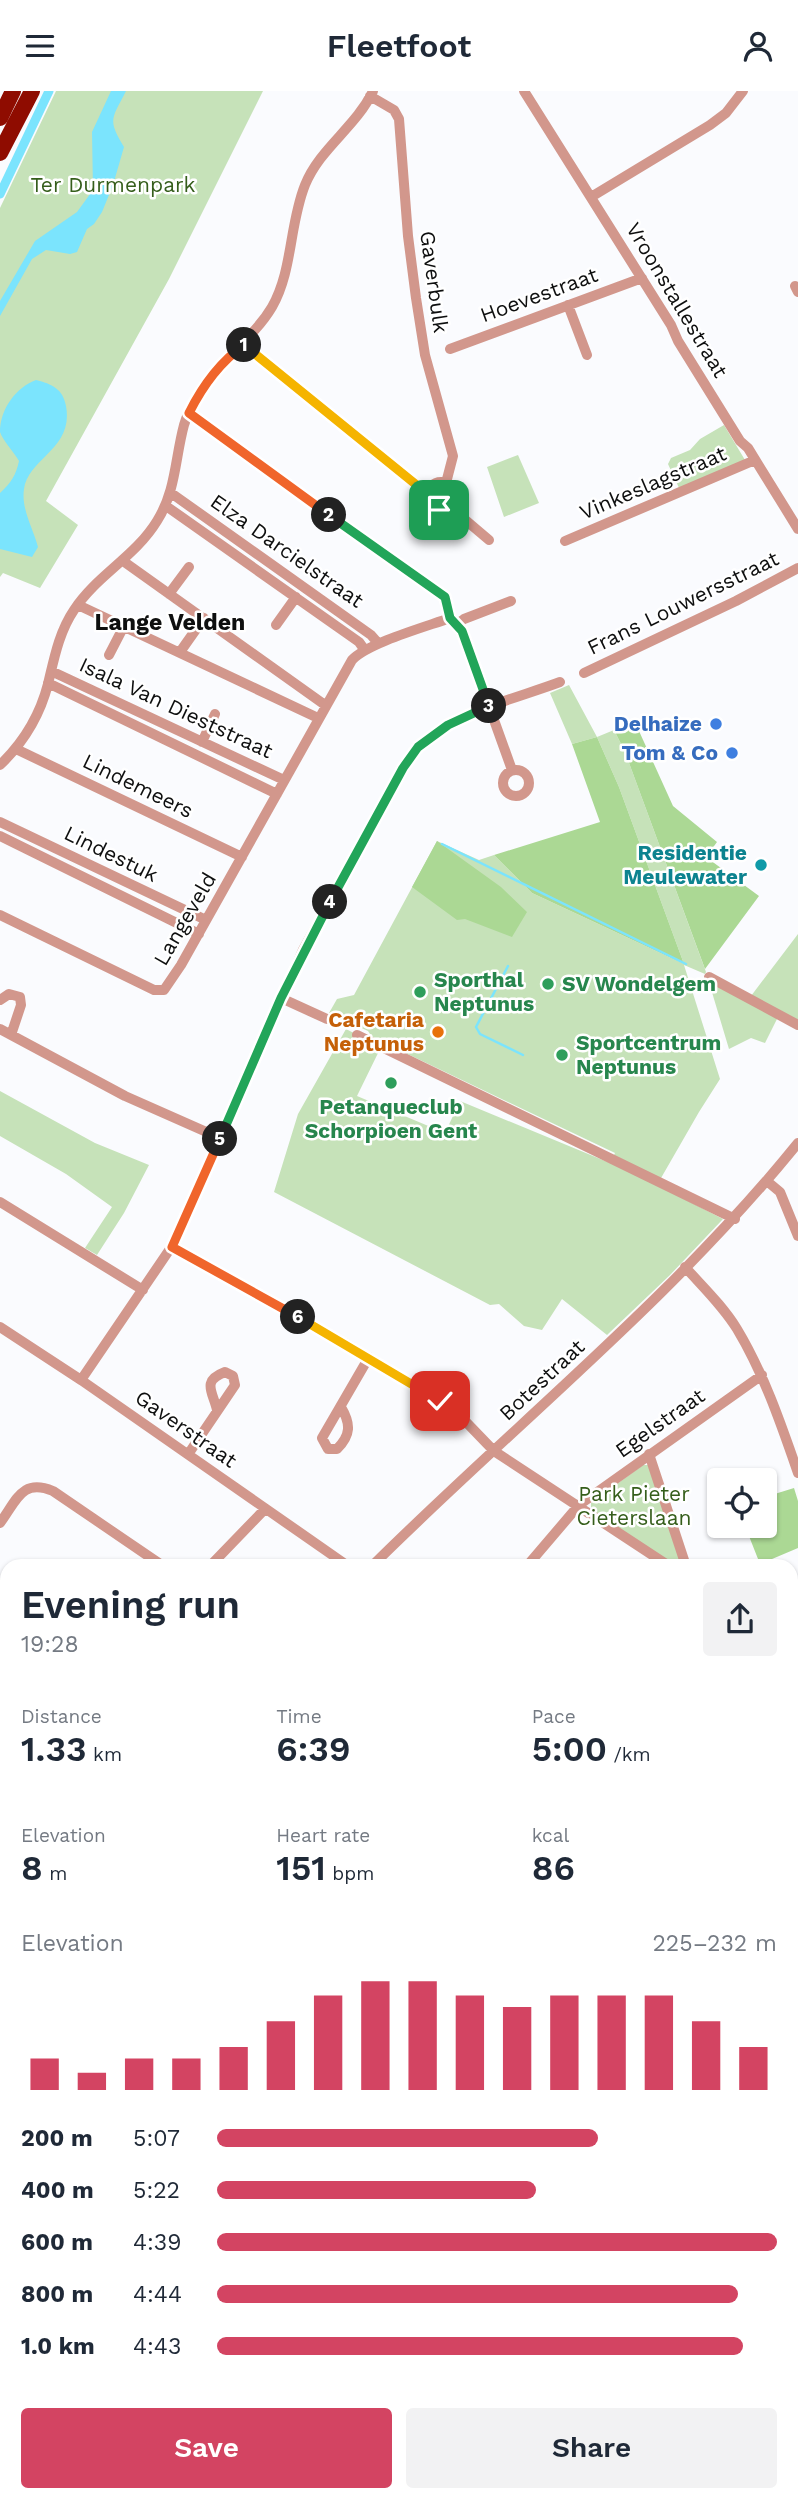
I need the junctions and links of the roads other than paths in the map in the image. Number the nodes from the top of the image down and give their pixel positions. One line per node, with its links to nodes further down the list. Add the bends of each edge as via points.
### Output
1 (13, 91): 6 (highway)
2 (32, 91): 7 (highway)
3 (524, 91): 8 (street, Vroonstallestraat)
4 (743, 91): 8 (street, via 710,125)
5 (371, 94): 11 (street, via 306,183 281,289); 16 (street, Gaverbulk, via 399,119 416,299 425,355 453,456)
6 (0, 118)
7 (0, 153)
8 (591, 197): 9 (street, Vroonstallestraat)
9 (642, 278): 10 (street, Hoevestraat); 15 (street, Vroonstallestraat)
10 (568, 305): 12 (street, Hoevestraat); 13 (street)
11 (243, 345): 14 (street, via 217,370); 17 (street, via 419,487)
12 (450, 349)
13 (587, 355)
14 (189, 413): 18 (street); 34 (street, via 445,597)
15 (755, 460): 21 (street, Vroonstallestraat); 23 (street, Vinkeslagstraat)
16 (446, 483): 17 (street); 20 (street, via 455,494)
17 (429, 489): 20 (street, via 432,506)
18 (172, 493): 19 (street); 24 (street, Elza Darcielstraat)
19 (166, 506): 25 (street); 26 (street, Elza Darcielstraat)
20 (450, 507): 22 (street)
21 (798, 529)
22 (489, 540)
23 (565, 541)
24 (263, 556): 26 (street); 37 (street, Elza Darcielstraat)
25 (123, 561): 29 (street); 32 (street)
26 (246, 561): 30 (street, Elza Darcielstraat)
27 (189, 567): 29 (street)
28 (798, 568): 42 (street, Frans Louwersstraat)
29 (169, 594): 33 (street)
30 (296, 597): 35 (street); 38 (street, Elza Darcielstraat)
31 (511, 601): 34 (street)
32 (78, 605): 36 (street); 41 (street, via 63,631)
33 (204, 618): 39 (street); 45 (street)
34 (454, 621): 37 (street); 46 (street, via 462,631)
35 (276, 625)
36 (124, 626): 39 (street); 40 (street)
37 (378, 643): 38 (street)
38 (364, 649): 45 (street, via 352,660)
39 (180, 652): 48 (street)
40 (109, 656)
41 (51, 671): 44 (street); 49 (street, Isala Van Dieststraat)
42 (584, 673)
43 (560, 682): 46 (street)
44 (48, 684): 50 (street); 54 (street, Isala Van Dieststraat)
45 (325, 705): 48 (street)
46 (489, 708): 52 (street); 62 (street, via 448,725 418,747)
47 (215, 714): 49 (street)
48 (317, 717): 53 (street, Langeveld)
49 (202, 742): 53 (street, Isala Van Dieststraat)
50 (16, 750): 51 (street); 57 (street, Lindemeers)
51 (0, 765)
52 (512, 770)
53 (284, 780): 54 (street, Langeveld)
54 (277, 794): 57 (street, Langeveld)
55 (0, 822): 59 (street, Lindestuk)
56 (0, 836): 60 (street, Lindestuk)
57 (242, 857): 59 (street, Langeveld)
58 (0, 915): 60 (street, Langeveld, via 159,991 170,983)
59 (206, 920): 60 (street, Langeveld)
60 (199, 933)
61 (709, 977): 65 (street)
62 (281, 998): 64 (street); 69 (street)
63 (0, 1000): 67 (street, via 9,993 20,997)
64 (327, 1019)
65 (798, 1025)
66 (0, 1029): 67 (street)
67 (11, 1035): 69 (street, via 125,1096)
68 (357, 1035): 73 (street)
69 (220, 1138): 75 (street)
70 (798, 1143): 71 (street, Botestraat)
71 (768, 1182): 73 (street, Botestraat); 74 (street, via 780,1192)
72 (0, 1202): 77 (street)
73 (735, 1219): 76 (street, Botestraat)
74 (798, 1236)
75 (172, 1247): 77 (street); 79 (street)
76 (685, 1267): 80 (street, via 737,1328); 84 (street, Botestraat)
77 (142, 1290): 81 (street)
78 (2, 1333): 81 (street, Gaverstraat)
79 (369, 1357): 82 (street); 84 (street, via 440,1401)
80 (762, 1375): 86 (street, Egelstraat); 87 (street)
81 (81, 1380): 85 (street, Gaverstraat)
82 (341, 1407)
83 (217, 1410): 85 (street)
84 (494, 1451): 88 (street); 94 (street, Botestraat)
85 (188, 1453): 89 (street, Gaverstraat)
86 (649, 1454): 88 (street, Egelstraat); 97 (street)
87 (798, 1473)
88 (579, 1504): 95 (street, Egelstraat); 96 (street)
89 (265, 1509): 92 (street); 93 (street, Gaverstraat)
90 (0, 1523): 91 (street, via 25,1490 42,1486)
91 (153, 1559)
92 (217, 1559)
93 (338, 1559)
94 (379, 1559)
95 (533, 1559)
96 (657, 1559)
97 (684, 1559)

